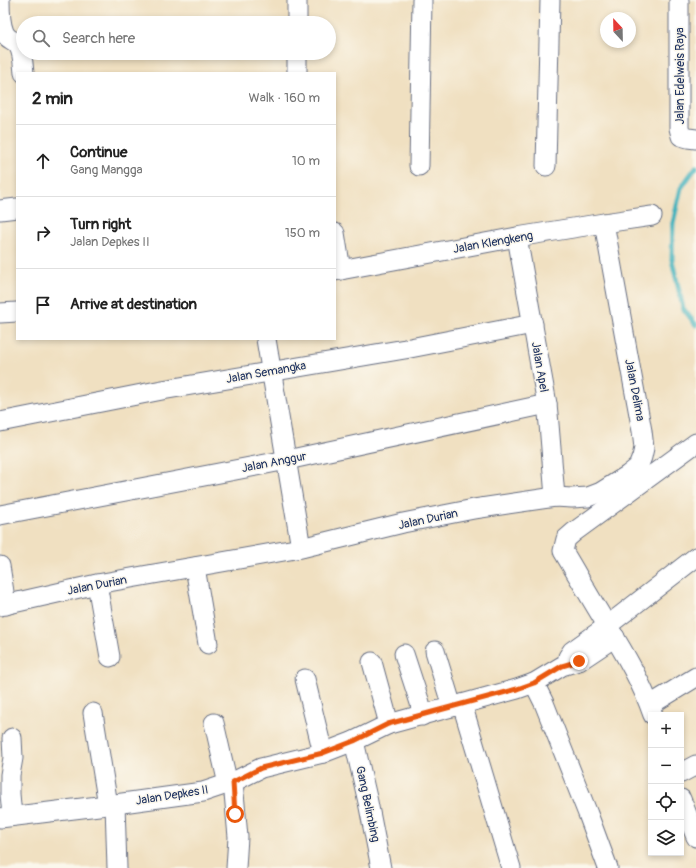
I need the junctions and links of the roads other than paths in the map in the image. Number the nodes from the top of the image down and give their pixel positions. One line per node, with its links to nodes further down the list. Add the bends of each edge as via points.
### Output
1 (0, 0): 7 (street, via 3,30 7,37)
2 (297, 0): 6 (street)
3 (422, 0): 13 (street)
4 (550, 0): 14 (street)
5 (679, 0): 12 (street, Jalan Edelweis Raya, via 679,128 681,136)
6 (297, 16)
7 (16, 43)
8 (22, 60): 10 (street)
9 (297, 60): 11 (street)
10 (24, 72)
11 (297, 72)
12 (696, 139)
13 (419, 166)
14 (546, 166)
15 (16, 208): 16 (street)
16 (0, 210)
17 (652, 216): 18 (street, Jalan Klengkeng)
18 (604, 222): 19 (street, Jalan Klengkeng); 31 (street, Jalan Delima, via 644,448 638,467 601,492 588,497)
19 (517, 237): 21 (street, Jalan Klengkeng); 24 (street, Jalan Apel)
20 (336, 245): 21 (street)
21 (338, 270)
22 (16, 312): 23 (street)
23 (0, 313)
24 (533, 324): 26 (street, Jalan Semangka); 27 (street, Jalan Apel)
25 (266, 340): 26 (street)
26 (272, 371): 28 (street, Jalan Semangka); 30 (street)
27 (547, 404): 30 (street, Jalan Anggur); 31 (street, Jalan Apel)
28 (0, 422)
29 (696, 442): 39 (street, via 566,539 563,551)
30 (287, 460): 32 (street, Jalan Anggur); 33 (street)
31 (555, 497): 33 (street, Jalan Durian, via 424,519)
32 (0, 514)
33 (301, 548): 36 (street, Jalan Durian)
34 (696, 557): 39 (street, Jalan Depkes II)
35 (0, 566): 38 (street)
36 (195, 566): 37 (street, Jalan Durian); 40 (street)
37 (97, 584): 38 (street, Jalan Durian); 43 (street)
38 (3, 605)
39 (611, 631): 47 (street, Jalan Depkes II, via 572,651 562,666); 49 (street, via 628,658)
40 (208, 644)
41 (434, 651): 48 (street)
42 (404, 654): 51 (street)
43 (110, 657)
44 (372, 662): 53 (street)
45 (696, 677): 49 (street)
46 (305, 679): 56 (street)
47 (534, 683): 48 (street, Jalan Depkes II); 68 (street)
48 (457, 705): 51 (street, Jalan Depkes II); 67 (street)
49 (651, 710)
50 (93, 713): 60 (street)
51 (422, 716): 53 (street, Jalan Depkes II)
52 (214, 723): 59 (street)
53 (388, 724): 55 (street, Jalan Depkes II)
54 (12, 738): 62 (street, via 13,758)
55 (354, 741): 56 (street, Jalan Depkes II); 66 (street, Gang Belimbing)
56 (323, 753): 59 (street, Jalan Depkes II, via 261,768)
57 (696, 765): 58 (street)
58 (684, 771)
59 (230, 783): 60 (street, Jalan Depkes II, via 203,792); 65 (street, via 238,837)
60 (112, 804): 62 (street, Jalan Depkes II); 64 (street)
61 (684, 807): 63 (street)
62 (6, 817)
63 (696, 837)
64 (117, 868)
65 (236, 868)
66 (382, 868)
67 (511, 868)
68 (608, 868)

